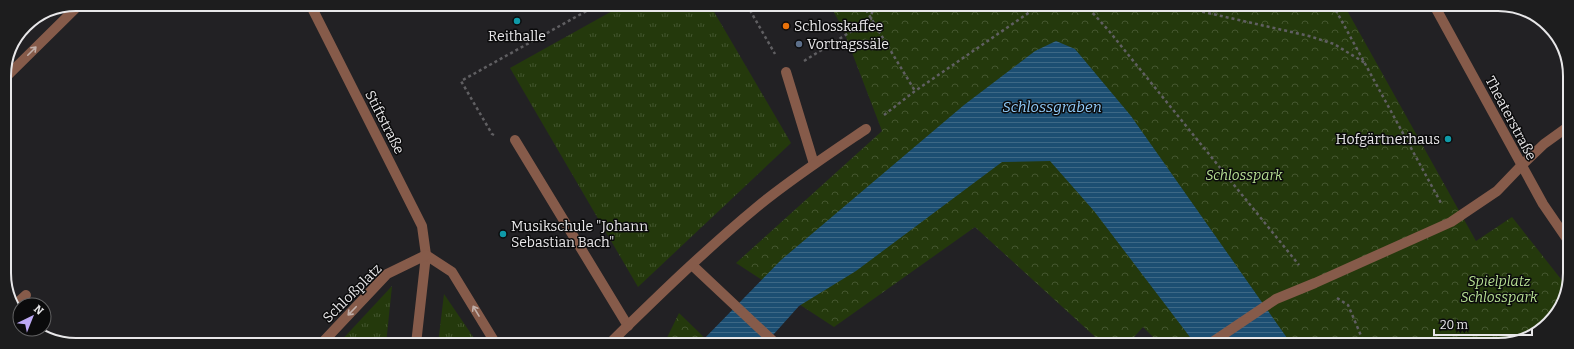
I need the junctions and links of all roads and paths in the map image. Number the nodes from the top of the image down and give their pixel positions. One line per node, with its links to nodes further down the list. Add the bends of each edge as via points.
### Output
1 (73, 11): 14 (street, one-way to 1)
2 (314, 11): 24 (street, Stiftstraße, via 422,226)
3 (586, 11): 19 (path, via 461,81 492,134)
4 (750, 11): 15 (path)
5 (867, 11): 12 (path)
6 (873, 11): 12 (path)
7 (1031, 11): 16 (path)
8 (1091, 11): 26 (path)
9 (1199, 11): 13 (path, via 1309,36 1334,44)
10 (1336, 11): 13 (path)
11 (1437, 11): 21 (street, Theaterstraße)
12 (872, 19): 15 (path); 16 (path)
13 (1365, 63): 22 (path)
14 (11, 72)
15 (786, 72): 20 (street)
16 (915, 91): 17 (path)
17 (866, 129): 20 (street)
18 (1563, 130): 21 (street)
19 (515, 140): 27 (street)
20 (814, 164): 25 (street, via 757,207)
21 (1521, 166): 22 (street, via 1498,191); 23 (street, Theaterstraße, via 1542,204)
22 (1452, 222): 26 (street)
23 (1563, 234)
24 (426, 255): 28 (street, Schloßplatz, one-way to 28, via 387,274); 29 (street); 30 (street, one-way to 24, via 452,272)
25 (692, 265): 27 (street); 32 (street)
26 (1315, 283): 33 (street, via 1276,299); 34 (path, via 1348,305)
27 (628, 326): 31 (street)
28 (327, 338)
29 (417, 338)
30 (492, 338)
31 (615, 338)
32 (770, 338)
33 (1218, 338)
34 (1362, 338)

